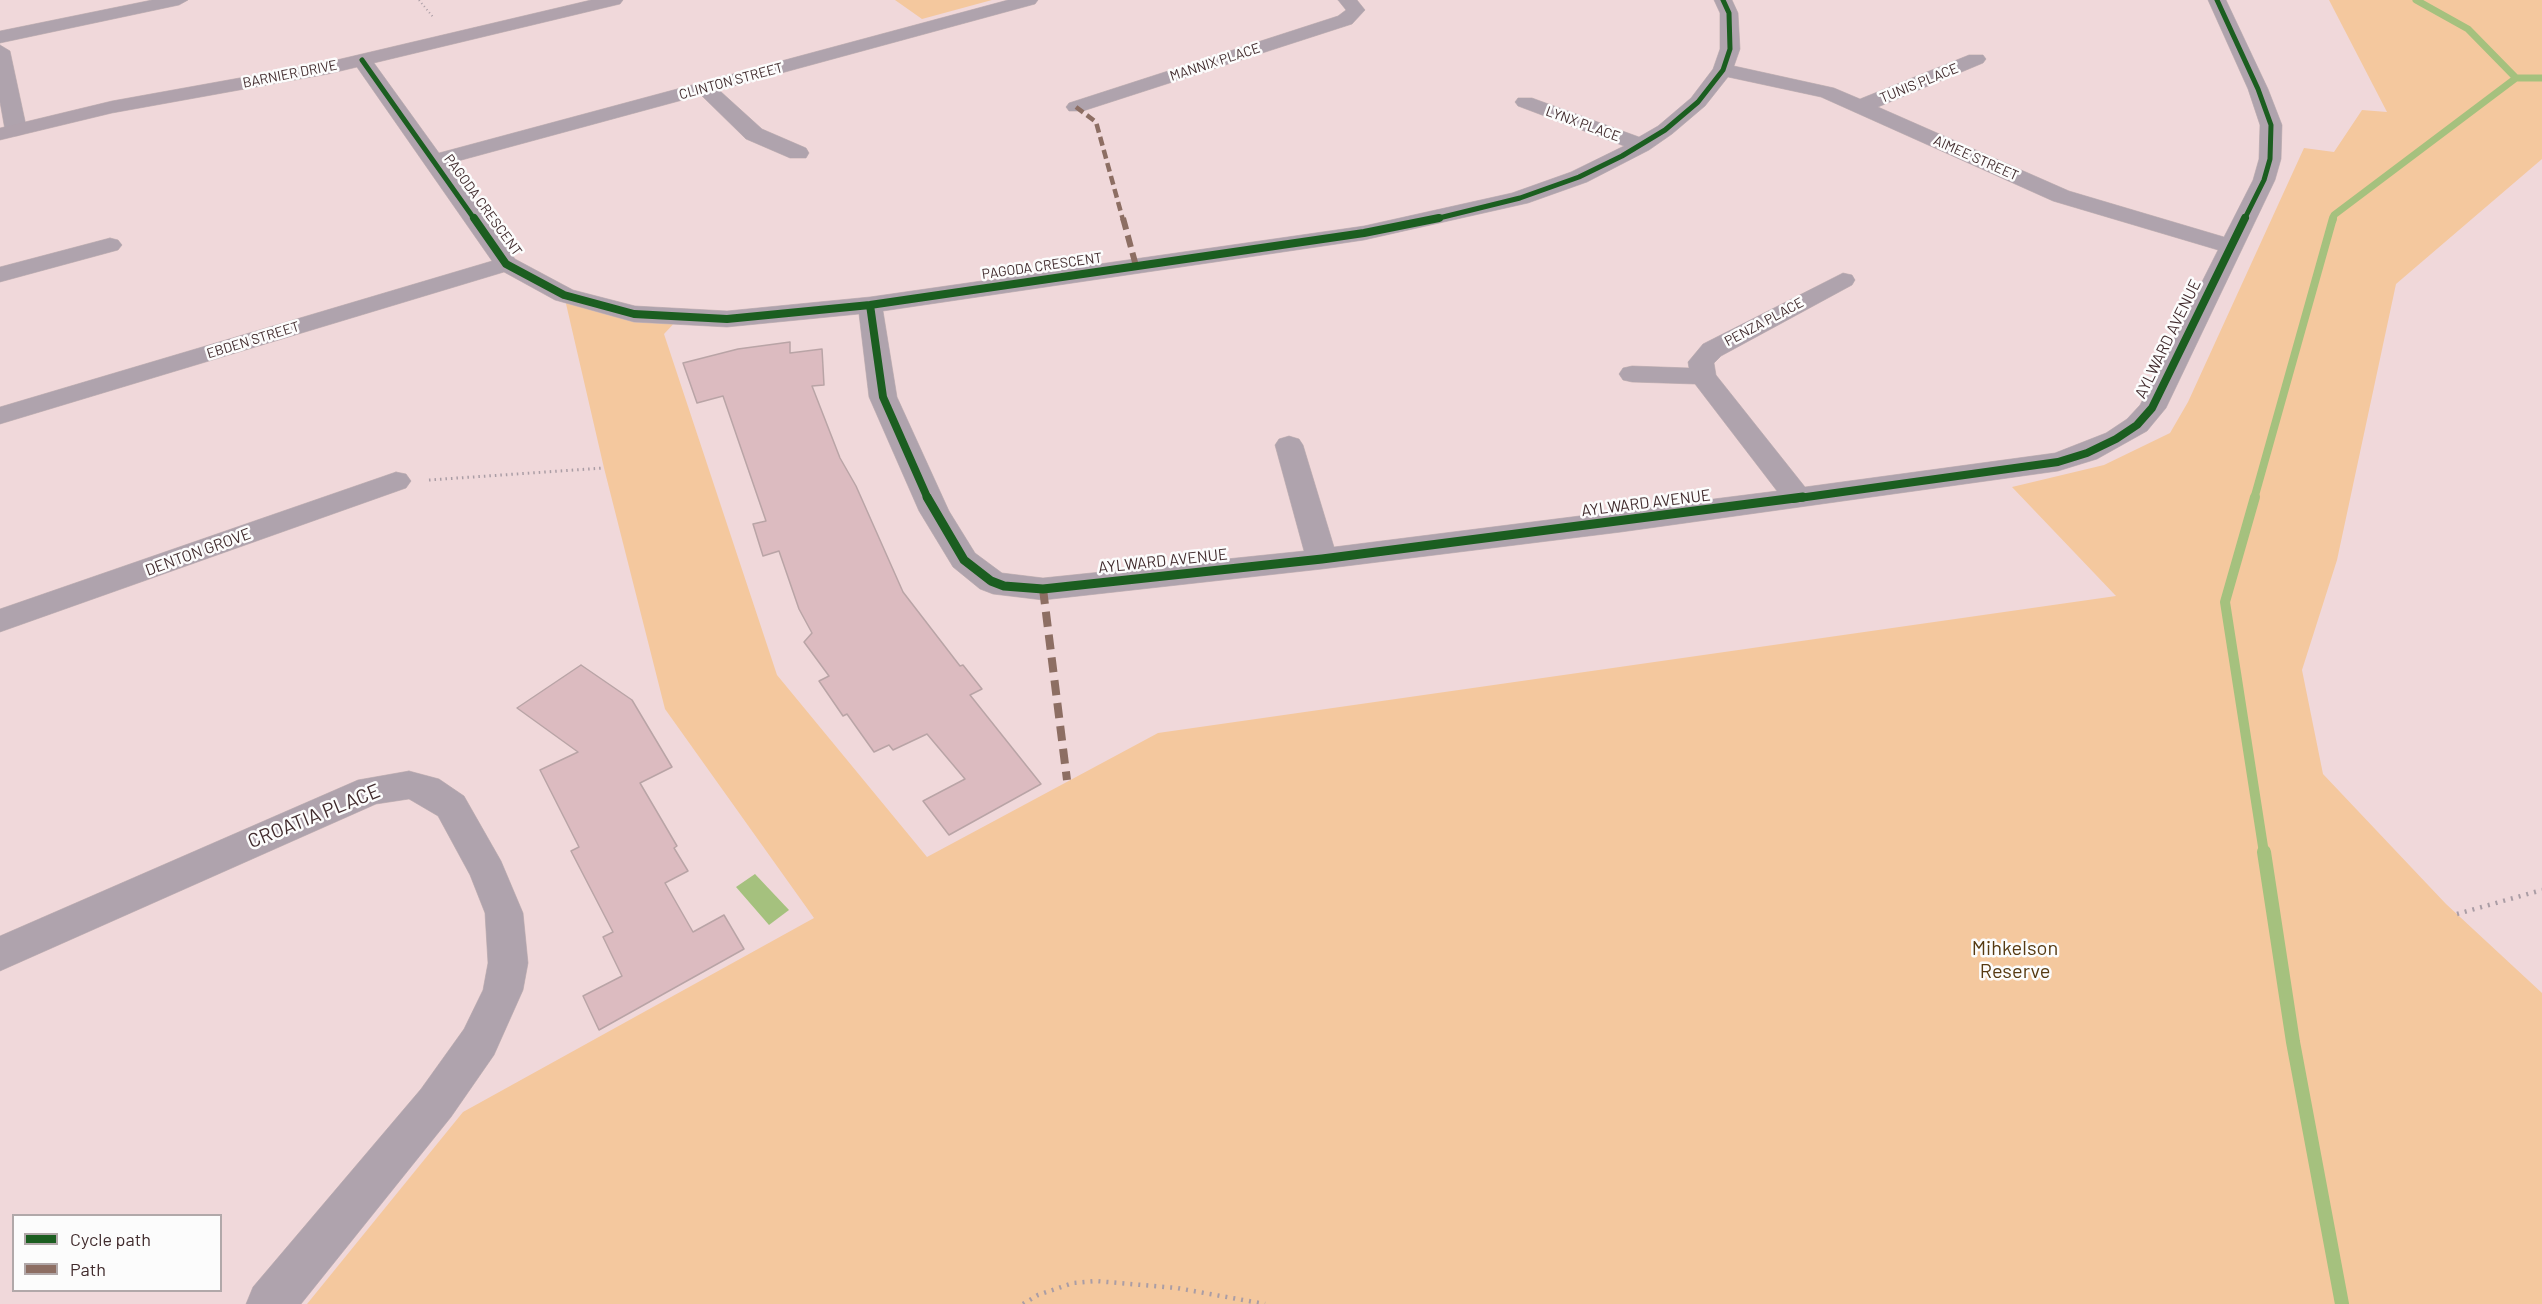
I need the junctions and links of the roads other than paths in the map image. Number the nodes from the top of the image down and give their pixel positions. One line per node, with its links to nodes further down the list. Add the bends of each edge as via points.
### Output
1 (179, 0): 7 (street)
2 (614, 0): 10 (street, BARNIER DRIVE)
3 (1029, 0): 12 (street, CLINTON STREET)
4 (1723, 0): 11 (street, PAGODA CRESCENT, via 1732,38)
5 (2217, 0): 21 (street, AYLWARD AVENUE, via 2271,125 2270,159 2264,180)
6 (1358, 11): 15 (street, MANNIX PLACE, via 1335,24)
7 (0, 37)
8 (0, 51): 16 (street)
9 (1976, 59): 14 (street, TUNIS PLACE)
10 (362, 60): 16 (street, BARNIER DRIVE, via 122,105); 19 (street, PAGODA CRESCENT)
11 (1723, 70): 14 (street, AIMEE STREET, via 1803,85); 17 (street, PAGODA CRESCENT, via 1686,114)
12 (705, 88): 18 (street, via 754,135); 19 (street, CLINTON STREET)
13 (1526, 102): 17 (street, LYNX PLACE)
14 (1862, 106): 21 (street, AIMEE STREET, via 2061,196)
15 (1076, 107)
16 (8, 132)
17 (1641, 145): 25 (street, PAGODA CRESCENT, via 1547,189 1433,220)
18 (798, 153)
19 (434, 161): 22 (street, PAGODA CRESCENT)
20 (110, 245): 23 (street)
21 (2230, 246): 31 (street, AYLWARD AVENUE, via 2152,408 2137,425 2116,439 2058,462)
22 (506, 264): 25 (street, PAGODA CRESCENT, via 564,295 634,314 727,320); 28 (street, EBDEN STREET)
23 (0, 275)
24 (1843, 280): 27 (street, PENZA PLACE, via 1712,350 1701,362)
25 (870, 305): 32 (street, AYLWARD AVENUE, via 883,397 896,431 953,543 964,560 991,581 1043,589)
26 (1632, 374): 27 (street)
27 (1703, 376): 31 (street)
28 (0, 416)
29 (1289, 445): 32 (street)
30 (396, 481): 33 (street, DENTON GROVE)
31 (1798, 498): 32 (street, AYLWARD AVENUE)
32 (1322, 559)
33 (0, 621)
34 (0, 954): 35 (street, CROATIA PLACE, via 371,790 409,785 426,789 451,806 488,872 504,913 508,963 503,990 479,1042 436,1103)
35 (270, 1304)

